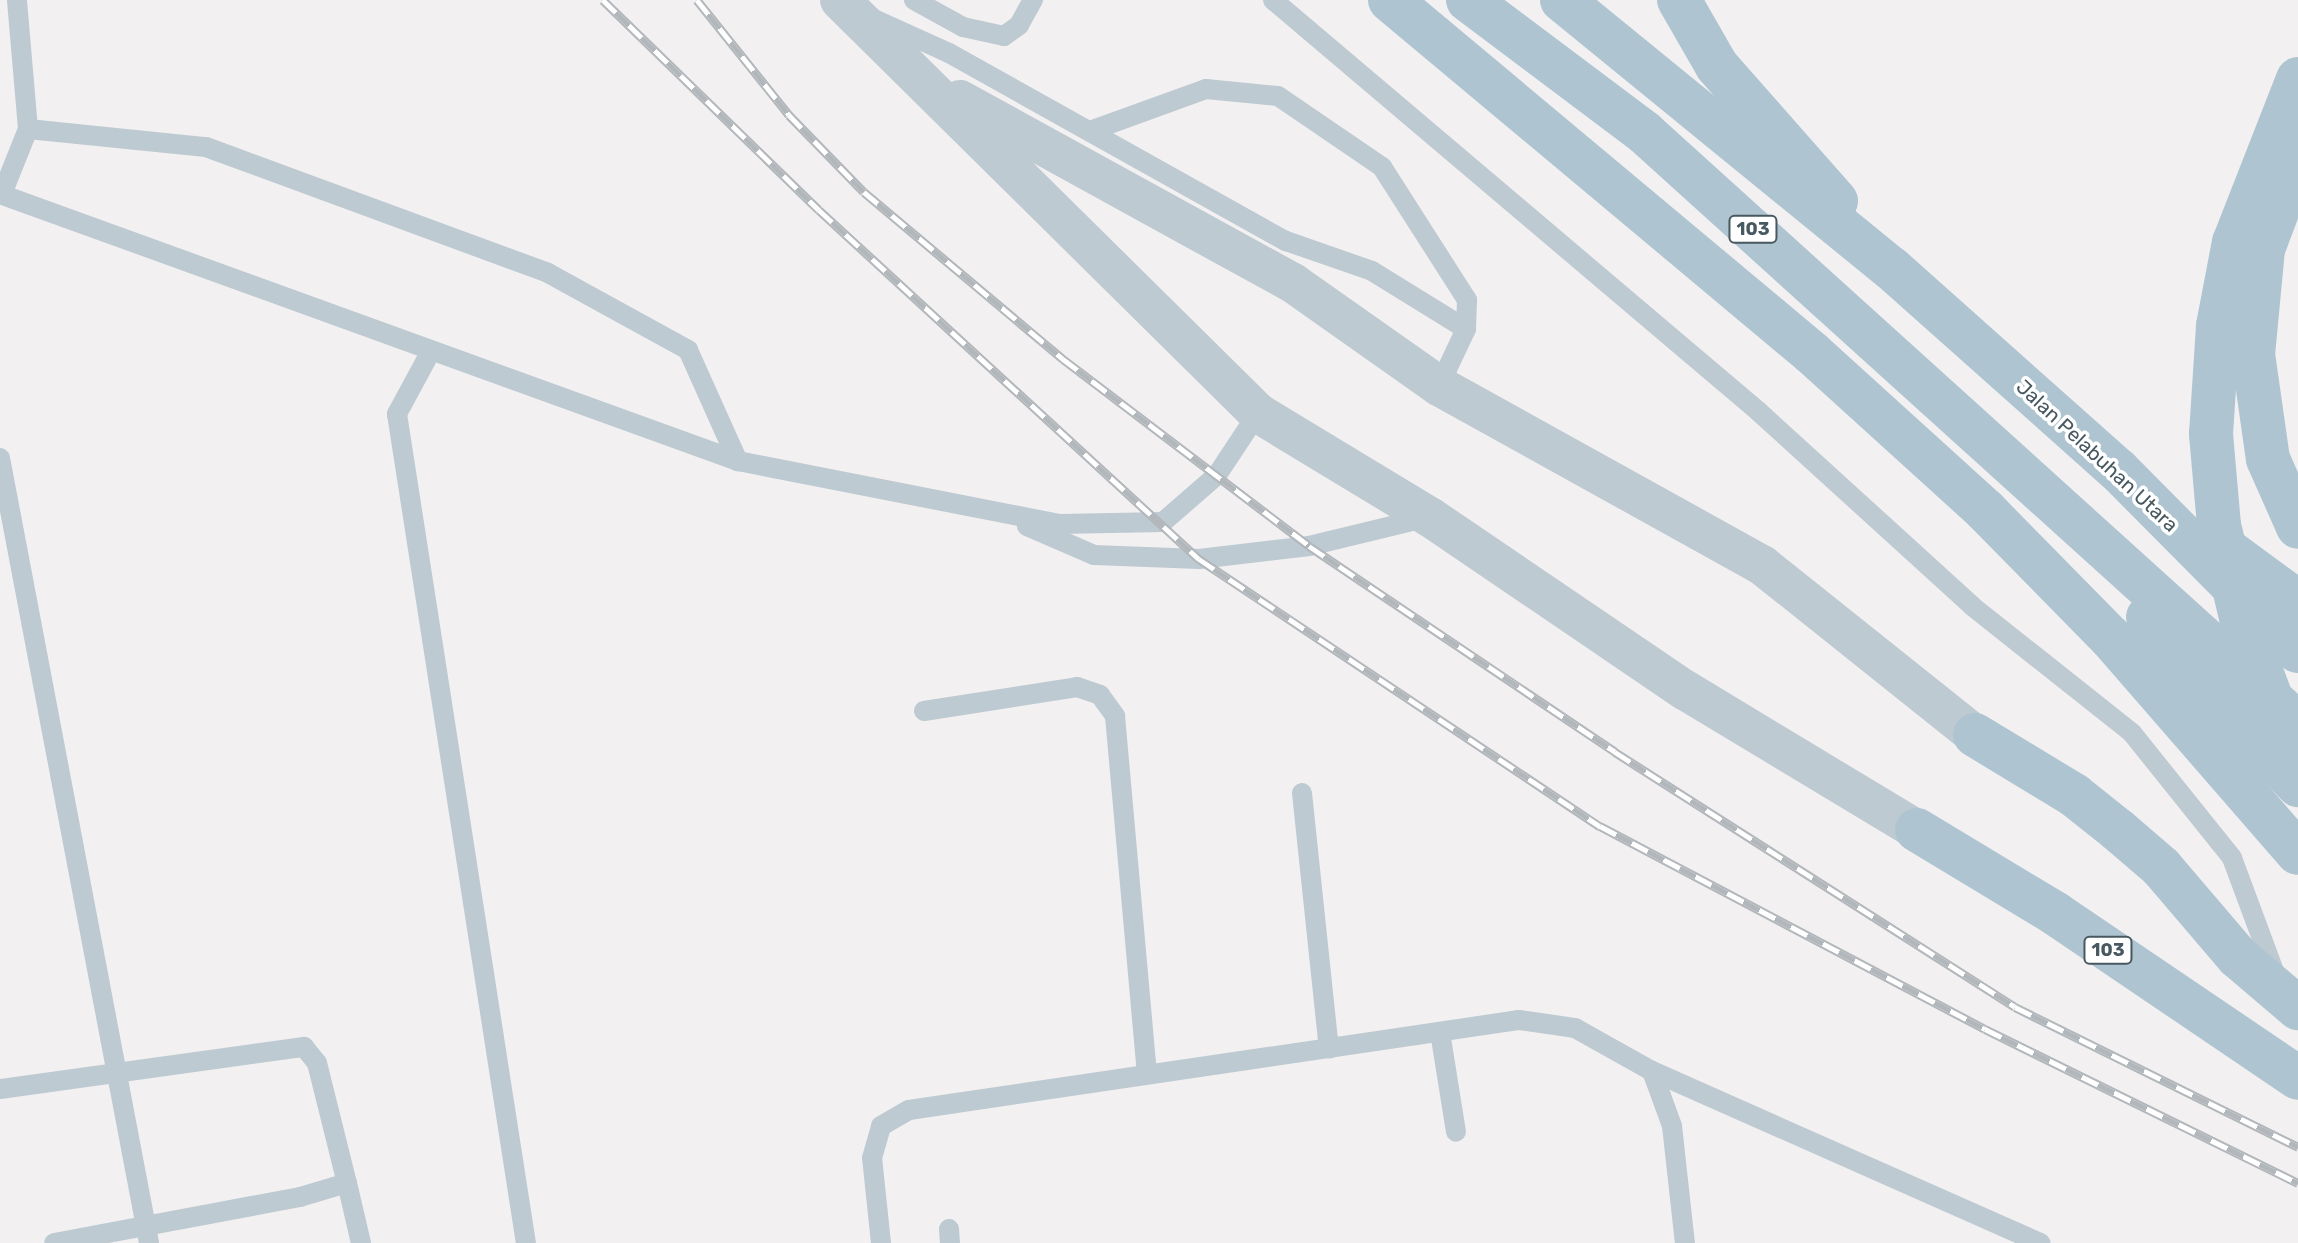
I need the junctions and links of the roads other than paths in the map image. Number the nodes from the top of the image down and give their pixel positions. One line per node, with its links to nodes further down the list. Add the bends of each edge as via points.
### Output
1 (17, 0): 12 (lane)
2 (914, 0): 3 (lane, via 963,27 1004,36 1019,25)
3 (1033, 0)
4 (1273, 0): 40 (lane, via 1758,411 1972,606 2132,733 2232,858)
5 (1390, 0): 39 (main road, via 1812,353 1985,510 2110,637)
6 (1468, 0): 26 (main road, 103, via 1645,133)
7 (1562, 0): 18 (main road, 103)
8 (1679, 0): 18 (main road, via 1717,66)
9 (842, 3): 10 (street); 13 (lane, via 949,53)
10 (915, 74): 17 (street); 22 (street)
11 (2298, 79): 35 (main road, bridge, via 2234,242 2218,326 2211,434 2229,572 2251,649)
12 (28, 129): 16 (lane); 24 (lane, via 206,147 548,273 688,350)
13 (1090, 131): 15 (lane); 19 (lane, via 1206,89 1278,96 1382,167 1467,300)
14 (2298, 156): 29 (main road, via 2263,249 2253,354 2268,459)
15 (1205, 193): 17 (lane); 19 (lane, via 1286,241 1372,271)
16 (1, 194): 20 (lane)
17 (1166, 217): 21 (street, via 1293,283)
18 (1891, 268): 25 (main road, Jalan Pelabuhan Utara / 103)
19 (1466, 329): 21 (lane)
20 (431, 351): 24 (lane); 53 (lane, via 397,414)
21 (1439, 386): 34 (street, via 1762,565)
22 (1258, 413): 27 (lane, via 1217,475 1163,522 1060,524); 28 (street)
23 (0, 458): 43 (lane)
24 (738, 461): 27 (lane)
25 (2118, 470): 30 (main road); 31 (main road, Jalan Pelabuhan Utara / 103)
26 (2024, 475): 33 (main road, 103); 36 (main road, via 2084,538 2215,700)
27 (987, 509): 28 (lane, via 1094,555 1199,559 1309,546)
28 (1430, 517): 38 (street, via 1685,690)
29 (2298, 527)
30 (2298, 602)
31 (2298, 651)
32 (924, 711): 45 (lane, via 1077,687 1100,695 1115,716)
33 (2298, 723)
34 (1975, 735): 40 (main road, via 2074,795 2118,830 2161,867 2238,957)
35 (2298, 748)
36 (2298, 785)
37 (1302, 793): 42 (lane)
38 (1917, 830): 46 (main road, 103, via 2056,914)
39 (2298, 853)
40 (2291, 1003)
41 (1440, 1032): 42 (lane); 44 (lane, via 1519,1020 1575,1028); 48 (lane)
42 (1329, 1049): 45 (lane)
43 (119, 1071): 47 (lane); 49 (lane, via 304,1047 317,1063); 50 (lane)
44 (1652, 1071): 55 (lane, via 1672,1126); 56 (lane)
45 (1147, 1073): 54 (lane, via 909,1110 881,1126 872,1158)
46 (2298, 1078)
47 (0, 1089)
48 (1456, 1132)
49 (347, 1183): 50 (lane); 52 (lane)
50 (147, 1234): 51 (lane)
51 (54, 1243)
52 (361, 1243)
53 (526, 1243)
54 (881, 1243)
55 (1685, 1243)
56 (2041, 1243)

